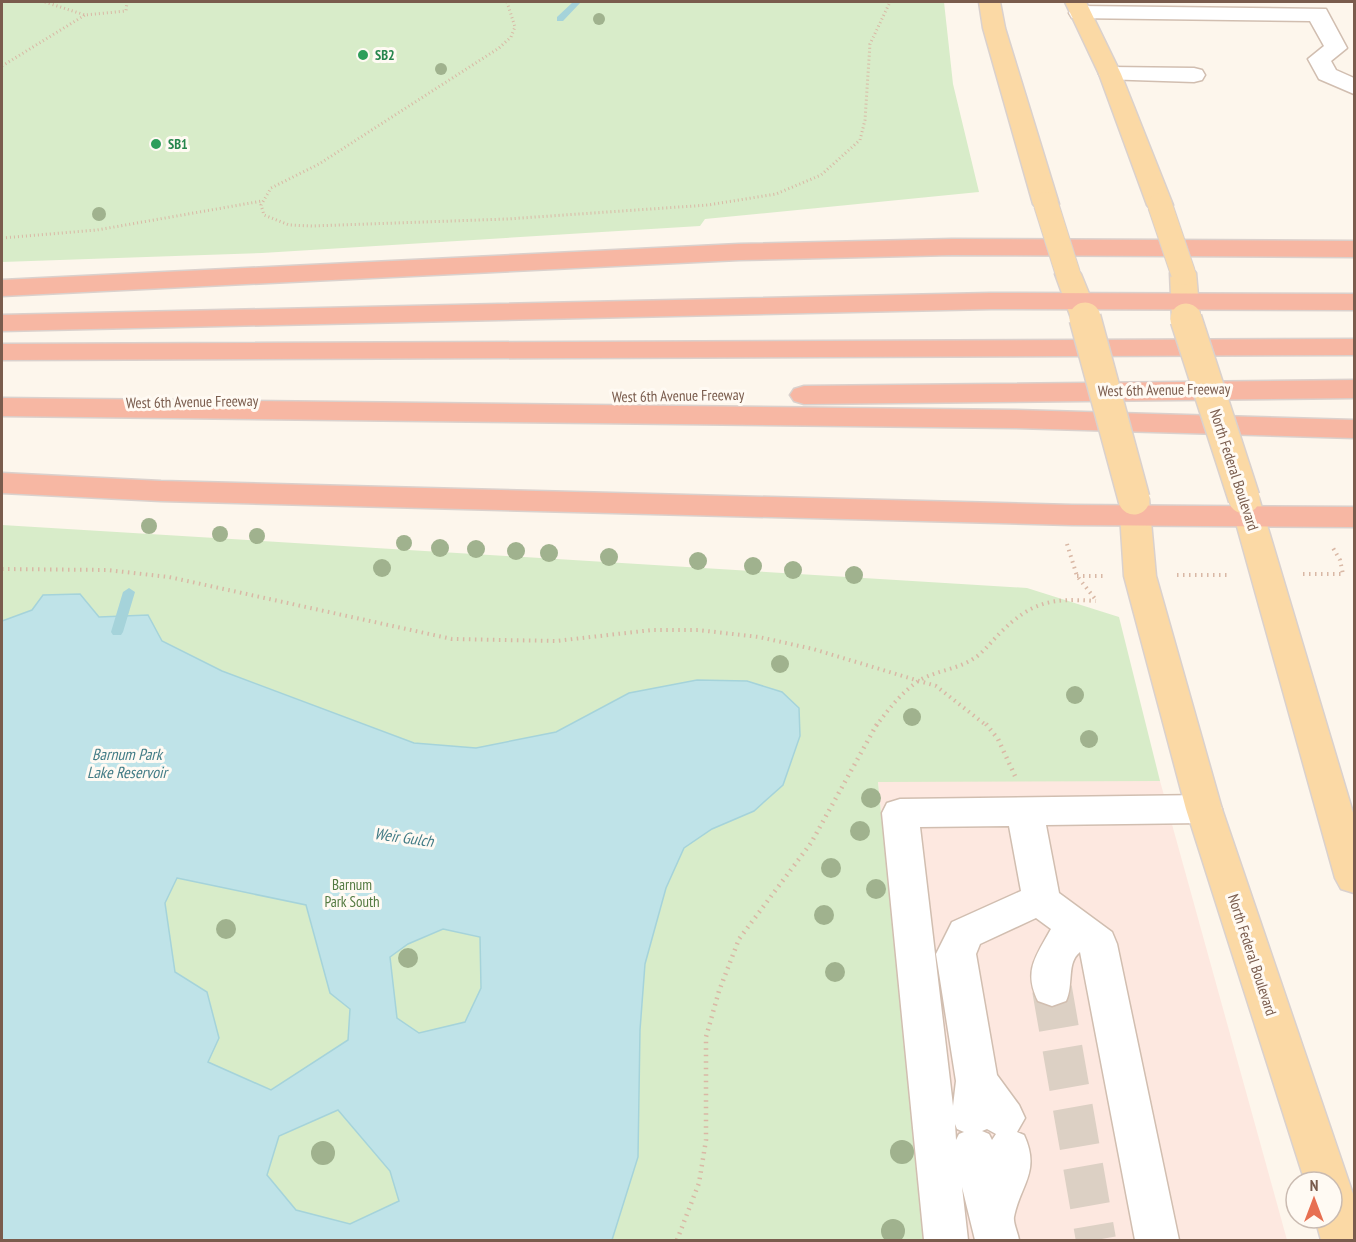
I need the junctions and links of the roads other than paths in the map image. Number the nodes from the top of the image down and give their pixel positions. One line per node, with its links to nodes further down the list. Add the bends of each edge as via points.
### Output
1 (989, 2): 8 (main road, North Federal Boulevard, bridge)
2 (1077, 7): 3 (main road, North Federal Boulevard); 5 (lane, via 1318,14 1336,48 1319,59 1327,74)
3 (1110, 74): 4 (lane); 9 (main road, North Federal Boulevard, bridge, via 1182,265)
4 (1194, 75)
5 (1354, 87)
6 (1354, 249): 7 (highway, via 952,247 738,252)
7 (2, 288)
8 (1078, 301): 9 (highway); 11 (highway, via 385,312); 19 (main road, North Federal Boulevard, bridge)
9 (1185, 302): 10 (highway); 18 (main road, North Federal Boulevard, bridge, via 1186,319)
10 (1354, 302)
11 (2, 323)
12 (1354, 346): 13 (highway)
13 (2, 352)
14 (1354, 389): 15 (highway, West 6th Avenue Freeway)
15 (2, 406): 16 (highway, via 1016,419)
16 (1354, 429)
17 (2, 483): 19 (highway, via 161,491 1072,515)
18 (1246, 507): 19 (highway); 20 (highway); 23 (main road, North Federal Boulevard)
19 (1135, 508): 21 (main road, North Federal Boulevard, via 1140,576)
20 (1354, 517)
21 (1204, 809): 22 (lane); 27 (main road, North Federal Boulevard)
22 (1025, 812): 24 (lane); 29 (lane, via 900,813)
23 (1354, 878)
24 (1042, 901): 25 (lane); 28 (lane, via 1017,908 966,933 956,954 987,1123 981,1184)
25 (1073, 925): 26 (lane, via 1050,968); 30 (lane, via 1098,944)
26 (1052, 989)
27 (1323, 1170)
28 (995, 1228)
29 (946, 1240)
30 (1157, 1240)

